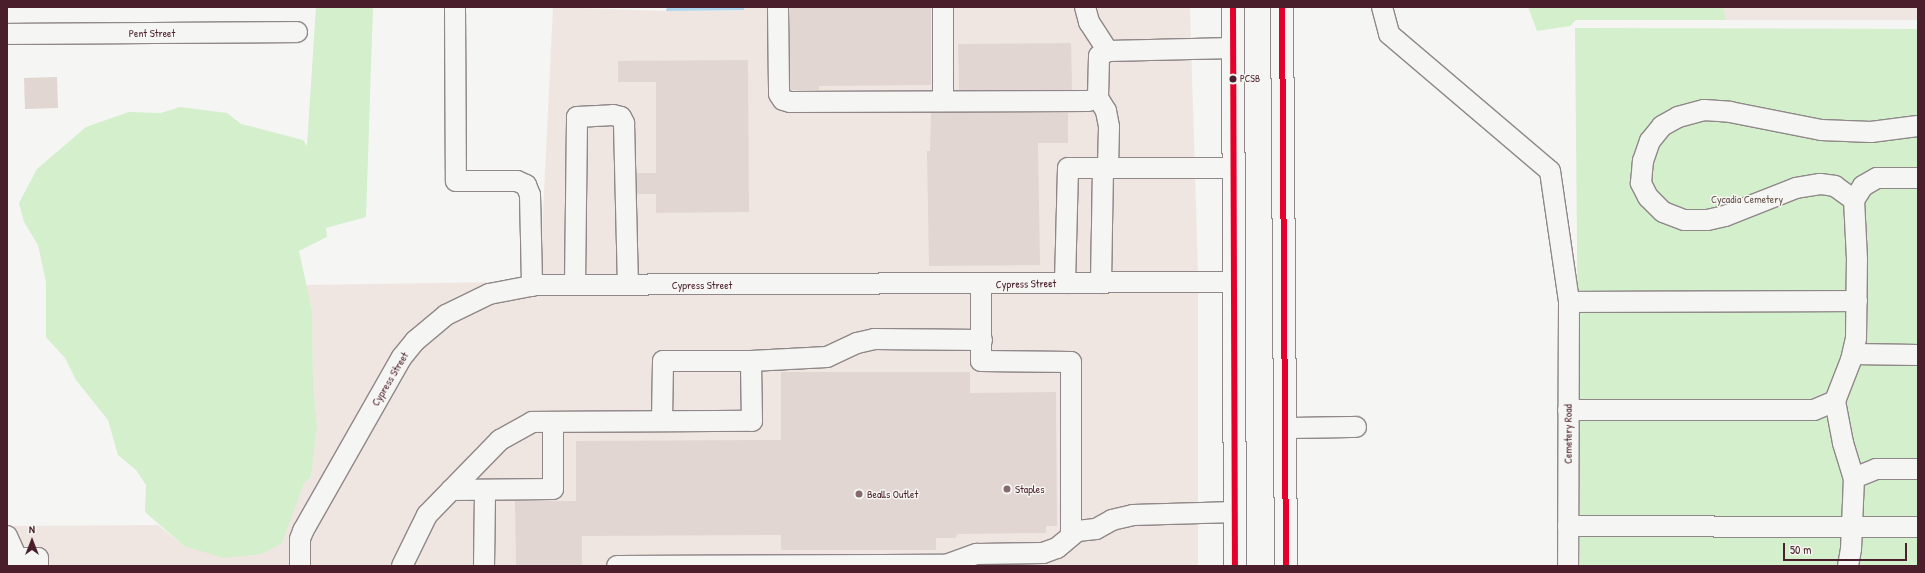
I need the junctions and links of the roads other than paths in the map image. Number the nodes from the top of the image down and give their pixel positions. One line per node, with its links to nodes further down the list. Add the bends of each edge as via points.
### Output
1 (455, 7): 25 (street, via 456,181 517,181 526,185 530,195)
2 (778, 7): 13 (street, via 779,94 783,100)
3 (943, 7): 13 (street)
4 (1085, 7): 11 (street, via 1089,22)
5 (1233, 7): 10 (highway)
6 (1282, 7): 37 (highway)
7 (1382, 7): 27 (street, Cemetery Road, via 1389,34 1550,171)
8 (297, 32): 9 (street, Pent Street)
9 (7, 34)
10 (1233, 48): 11 (street); 16 (highway)
11 (1108, 51): 12 (street, via 1099,56)
12 (1098, 98): 13 (street, via 1088,101 1024,103); 15 (street, via 1106,111 1109,127)
13 (943, 101)
14 (1918, 126): 18 (street, via 1871,132 1821,130 1730,112 1704,110 1678,116 1662,126 1650,141 1643,161 1641,183 1648,197 1663,212 1684,220 1720,217 1796,188 1820,184 1835,186)
15 (1105, 168): 16 (street); 20 (street, via 1068,168); 21 (street)
16 (1234, 168): 19 (highway)
17 (1918, 178): 18 (street, via 1877,178 1863,186)
18 (1854, 200): 26 (street)
19 (1234, 282): 21 (street, Cypress Street); 42 (highway)
20 (1065, 283): 21 (street, Cypress Street); 22 (street, Cypress Street)
21 (1101, 283)
22 (982, 284): 24 (street, Cypress Street); 28 (street)
23 (575, 285): 24 (street, Cypress Street); 24 (street, via 577,117 613,115 621,117 624,123); 25 (street, Cypress Street)
24 (628, 285)
25 (532, 286): 51 (street, Cypress Street, via 480,297 446,315 415,341 402,357 300,539)
26 (1857, 301): 27 (street); 29 (street)
27 (1569, 302): 33 (street, Cemetery Road)
28 (982, 340): 31 (street, via 874,339 827,357); 46 (street, via 981,361 1071,362)
29 (1853, 354): 30 (street); 32 (street)
30 (1918, 355)
31 (751, 361): 34 (street, via 663,361); 34 (street, via 752,421)
32 (1835, 401): 33 (street, via 1814,410); 39 (street, via 1843,443)
33 (1564, 419): 43 (street, Cemetery Road)
34 (662, 420): 35 (street)
35 (553, 422): 40 (street, via 532,422 500,440); 41 (street, via 553,489)
36 (1356, 427): 37 (street)
37 (1285, 428): 56 (highway)
38 (1918, 469): 39 (street, via 1876,470)
39 (1854, 478): 44 (street)
40 (451, 490): 41 (street); 52 (street, via 427,514)
41 (485, 490): 53 (street)
42 (1235, 512): 46 (street, via 1147,513 1121,517 1096,529); 55 (highway)
43 (1568, 526): 44 (street); 57 (street, Cemetery Road)
44 (1852, 527): 45 (street); 58 (street, via 1852,549)
45 (1918, 527)
46 (1071, 534): 49 (street, via 1056,548 1043,553 977,554 952,564)
47 (7, 536): 48 (street)
48 (12, 558): 50 (street, via 38,558)
49 (780, 565): 54 (street)
50 (38, 566)
51 (300, 566)
52 (402, 566)
53 (484, 566)
54 (617, 566)
55 (1235, 566)
56 (1286, 566)
57 (1568, 566)
58 (1848, 566)

